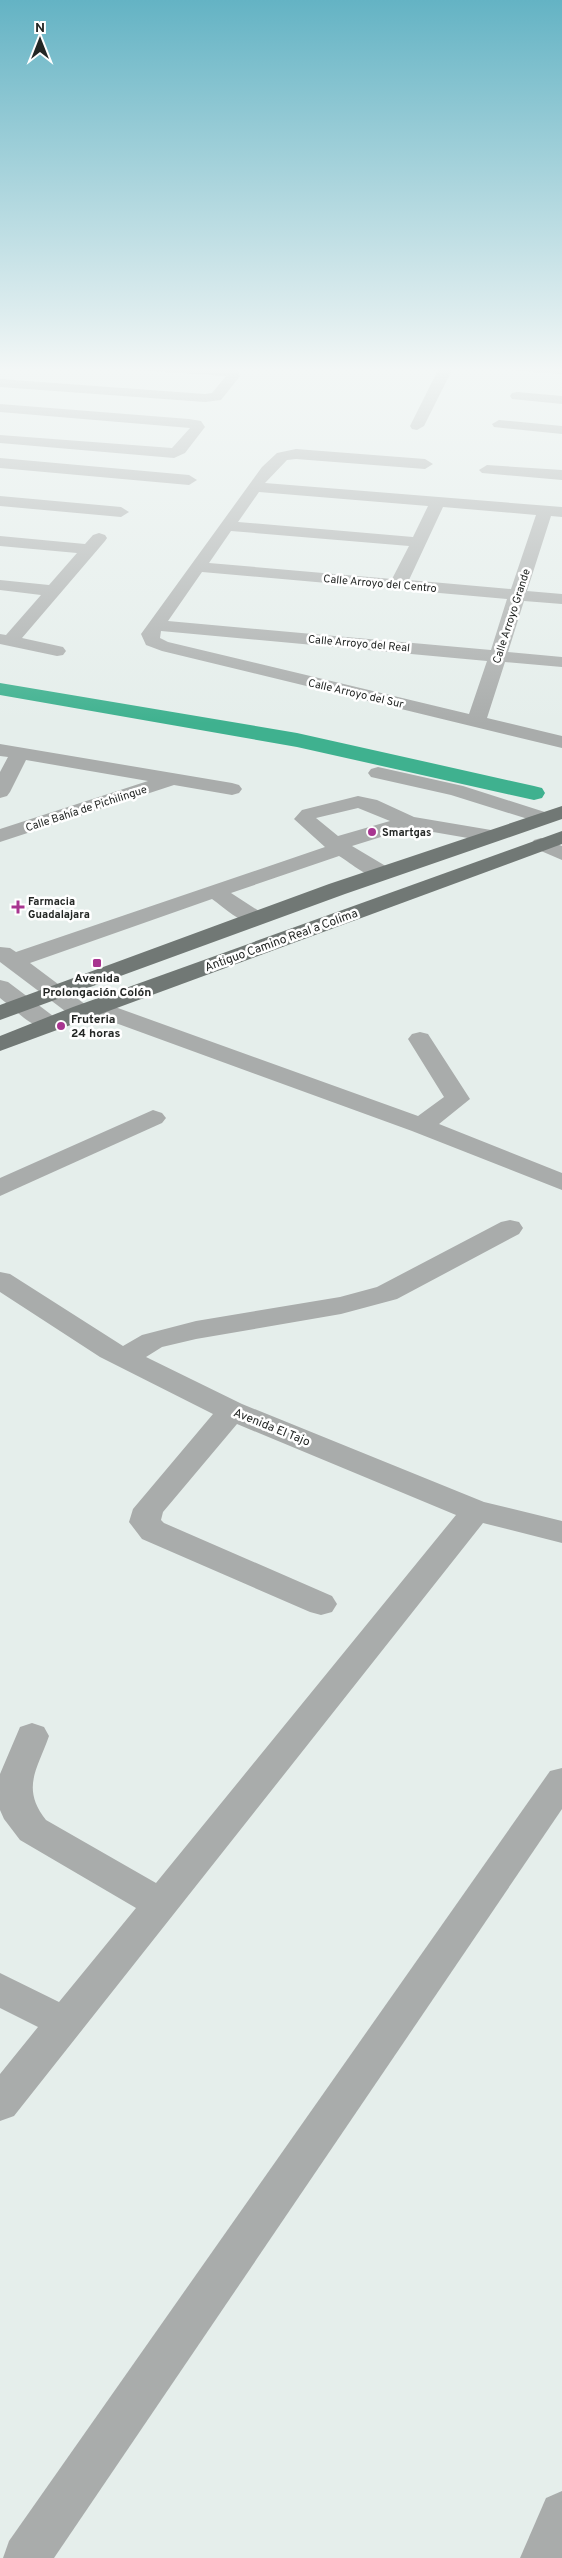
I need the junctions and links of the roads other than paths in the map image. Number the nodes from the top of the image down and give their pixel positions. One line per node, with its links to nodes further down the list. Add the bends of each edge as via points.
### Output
1 (255, 487): 4 (street); 6 (street)
2 (133, 498): 3 (street, via 117,517)
3 (0, 501)
4 (438, 502): 5 (street); 8 (street)
5 (553, 512): 13 (street, Calle Arroyo Grande)
6 (227, 526): 8 (street); 9 (street)
7 (0, 541): 12 (street, via 94,544)
8 (418, 542): 11 (street)
9 (198, 566): 11 (street, Calle Arroyo del Centro); 15 (street)
10 (0, 585): 12 (street)
11 (398, 585): 13 (street, Calle Arroyo del Centro)
12 (54, 591): 16 (street)
13 (517, 595): 14 (street, Calle Arroyo del Centro); 18 (street, Calle Arroyo Grande)
14 (562, 600)
15 (154, 633): 18 (street, Calle Arroyo del Real); 20 (street, Calle Arroyo del Sur, via 162,646)
16 (5, 641): 17 (street)
17 (57, 651)
18 (498, 656): 19 (street, Calle Arroyo del Real); 20 (street, Calle Arroyo Grande)
19 (562, 662)
20 (476, 722): 21 (street, Calle Arroyo del Sur)
21 (562, 742)
22 (10, 752): 24 (street, Calle Bahía de Pichilingue); 26 (street)
23 (378, 773): 27 (street)
24 (171, 779): 25 (street, Calle Bahía de Pichilingue); 29 (street, Calle Bahía de Pichilingue)
25 (232, 789)
26 (0, 792)
27 (553, 814): 30 (main road)
28 (409, 822): 30 (street); 32 (street); 32 (street, via 370,804 358,802 309,814 304,819)
29 (0, 836)
30 (491, 836): 34 (main road)
31 (552, 841): 33 (street); 41 (main road, Antiguo Camino Real a Colima)
32 (339, 846): 34 (street); 35 (street)
33 (562, 854)
34 (381, 874): 36 (main road)
35 (214, 891): 36 (street); 37 (street)
36 (254, 918): 39 (main road)
37 (6, 957): 39 (street)
38 (0, 987): 40 (street)
39 (56, 993): 40 (main road); 41 (street)
40 (23, 1004): 42 (main road); 43 (street)
41 (88, 1010): 43 (main road, Antiguo Camino Real a Colima); 47 (street)
42 (0, 1012)
43 (49, 1024): 45 (main road, Antiguo Camino Real a Colima)
44 (420, 1039): 47 (street, via 458,1100)
45 (0, 1044)
46 (153, 1118): 49 (street)
47 (420, 1126): 48 (street)
48 (562, 1182)
49 (0, 1188)
50 (510, 1228): 52 (street, via 387,1293 341,1305 196,1330 152,1341)
51 (0, 1280): 52 (street, Avenida El Tajo)
52 (123, 1358): 53 (street, Avenida El Tajo)
53 (232, 1411): 54 (street, Avenida El Tajo); 56 (street, via 148,1509 145,1522 153,1531)
54 (476, 1511): 55 (street, Avenida El Tajo); 59 (street)
55 (562, 1532)
56 (321, 1604)
57 (32, 1736): 59 (street, via 14,1784 17,1808 32,1830)
58 (562, 1781): 64 (street)
59 (160, 1904): 61 (street)
60 (0, 1989): 61 (street, via 37,2010)
61 (66, 2021): 62 (street)
62 (0, 2104)
63 (562, 2514): 65 (street)
64 (26, 2558)
65 (543, 2558)

